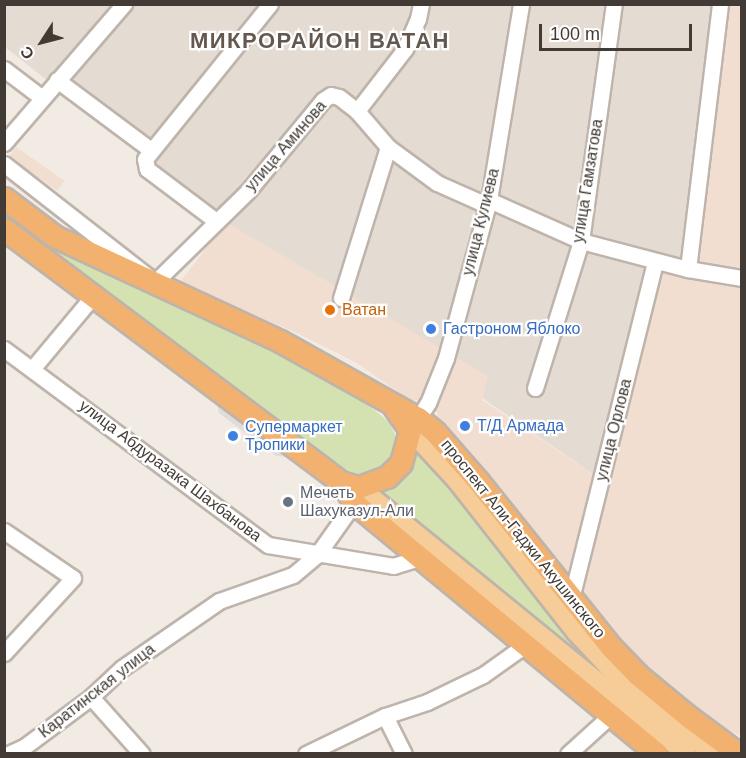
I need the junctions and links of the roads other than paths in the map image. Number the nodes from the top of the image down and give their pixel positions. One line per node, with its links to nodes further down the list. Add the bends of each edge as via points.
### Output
1 (124, 4): 8 (street)
2 (270, 4): 13 (street)
3 (421, 4): 10 (street, via 405,49)
4 (521, 4): 16 (street, улица Кулиева)
5 (614, 4): 19 (street, улица Гамзатова)
6 (720, 4): 21 (street)
7 (4, 69): 9 (street)
8 (57, 80): 9 (street); 13 (street)
9 (42, 98): 11 (street)
10 (357, 111): 12 (street, улица Аминова); 17 (street, улица Аминова, via 339,97 331,95 323,100 248,191)
11 (4, 142)
12 (388, 147): 16 (street, улица Аминова, via 437,183 483,203); 25 (street)
13 (151, 150): 17 (street, via 145,159 147,169)
14 (4, 164): 23 (street)
15 (4, 198): 23 (highway, via 56,237)
16 (489, 200): 19 (street); 29 (street, улица Кулиева, via 446,358 428,403)
17 (216, 221): 23 (street, улица Аминова)
18 (4, 229): 24 (highway)
19 (580, 241): 20 (street); 28 (street, улица Гамзатова)
20 (655, 261): 21 (street); 34 (street, улица Орлова)
21 (688, 269): 22 (street)
22 (741, 278)
23 (155, 282): 29 (highway, проспект Али-Гаджи Акушинского, via 280,341 392,404)
24 (93, 296): 27 (street); 30 (highway)
25 (341, 298)
26 (4, 349): 27 (street, улица Абдуразака Шахбанова)
27 (32, 369): 32 (street, улица Абдуразака Шахбанова, via 268,545)
28 (535, 388)
29 (414, 424): 30 (highway, via 401,463 387,477); 34 (highway, проспект Али-Гаджи Акушинского, via 435,432); 49 (main road, via 575,631 619,678)
30 (351, 491): 32 (street, Каратинская улица); 33 (highway); 48 (main road)
31 (4, 531): 36 (street, via 73,578)
32 (317, 555): 33 (street, улица Абдуразака Шахбанова, via 393,566); 37 (street, Каратинская улица, via 292,575 219,602 122,668)
33 (420, 558): 35 (highway)
34 (571, 599): 40 (highway, проспект Али-Гаджи Акушинского, via 638,675)
35 (525, 645): 38 (highway); 39 (street, via 483,675 427,702)
36 (4, 654)
37 (91, 697): 42 (street, Каратинская улица, via 24,747); 43 (street)
38 (611, 715): 46 (street); 47 (highway)
39 (385, 716): 44 (street); 45 (street)
40 (689, 717): 41 (highway); 50 (highway, проспект Али-Гаджи Акушинского)
41 (741, 743)
42 (8, 753)
43 (142, 753)
44 (306, 753)
45 (404, 753)
46 (568, 753)
47 (657, 753)
48 (686, 753)
49 (713, 753)
50 (739, 753)

